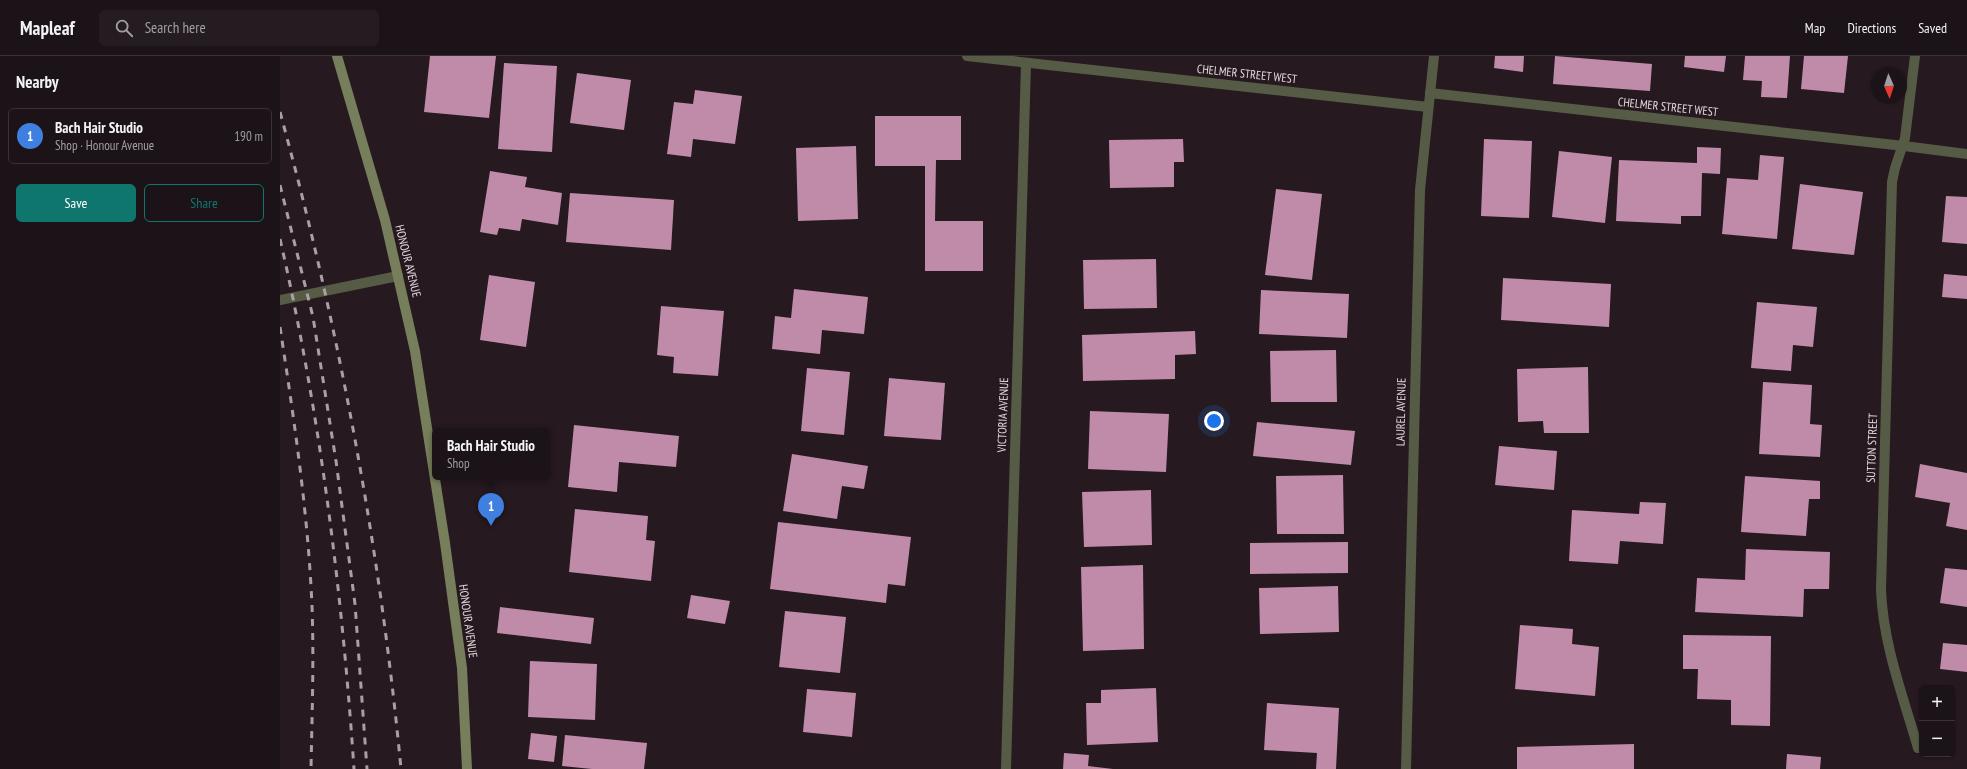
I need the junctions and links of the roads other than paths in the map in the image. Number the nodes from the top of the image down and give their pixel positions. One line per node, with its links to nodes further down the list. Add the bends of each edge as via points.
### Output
1 (337, 56): 11 (main road, HONOUR AVENUE, via 385,220)
2 (967, 56): 5 (street, CHELMER STREET WEST)
3 (1434, 56): 7 (street, LAUREL AVENUE)
4 (1915, 56): 9 (street, SUTTON STREET)
5 (996, 58): 6 (street, CHELMER STREET WEST)
6 (1026, 62): 8 (street, CHELMER STREET WEST); 17 (street, VICTORIA AVENUE)
7 (1430, 93): 8 (street, LAUREL AVENUE); 9 (street, CHELMER STREET WEST)
8 (1428, 107): 18 (street, LAUREL AVENUE, via 1420,190)
9 (1904, 146): 10 (street, CHELMER STREET WEST); 15 (street, SUTTON STREET, via 1892,182 1881,590 1888,645)
10 (1967, 154)
11 (398, 276): 12 (street); 13 (main road, HONOUR AVENUE, via 415,351)
12 (280, 300)
13 (432, 461)
14 (435, 480): 16 (main road, HONOUR AVENUE, via 462,668)
15 (1918, 748)
16 (467, 769)
17 (1006, 769)
18 (1406, 769)

